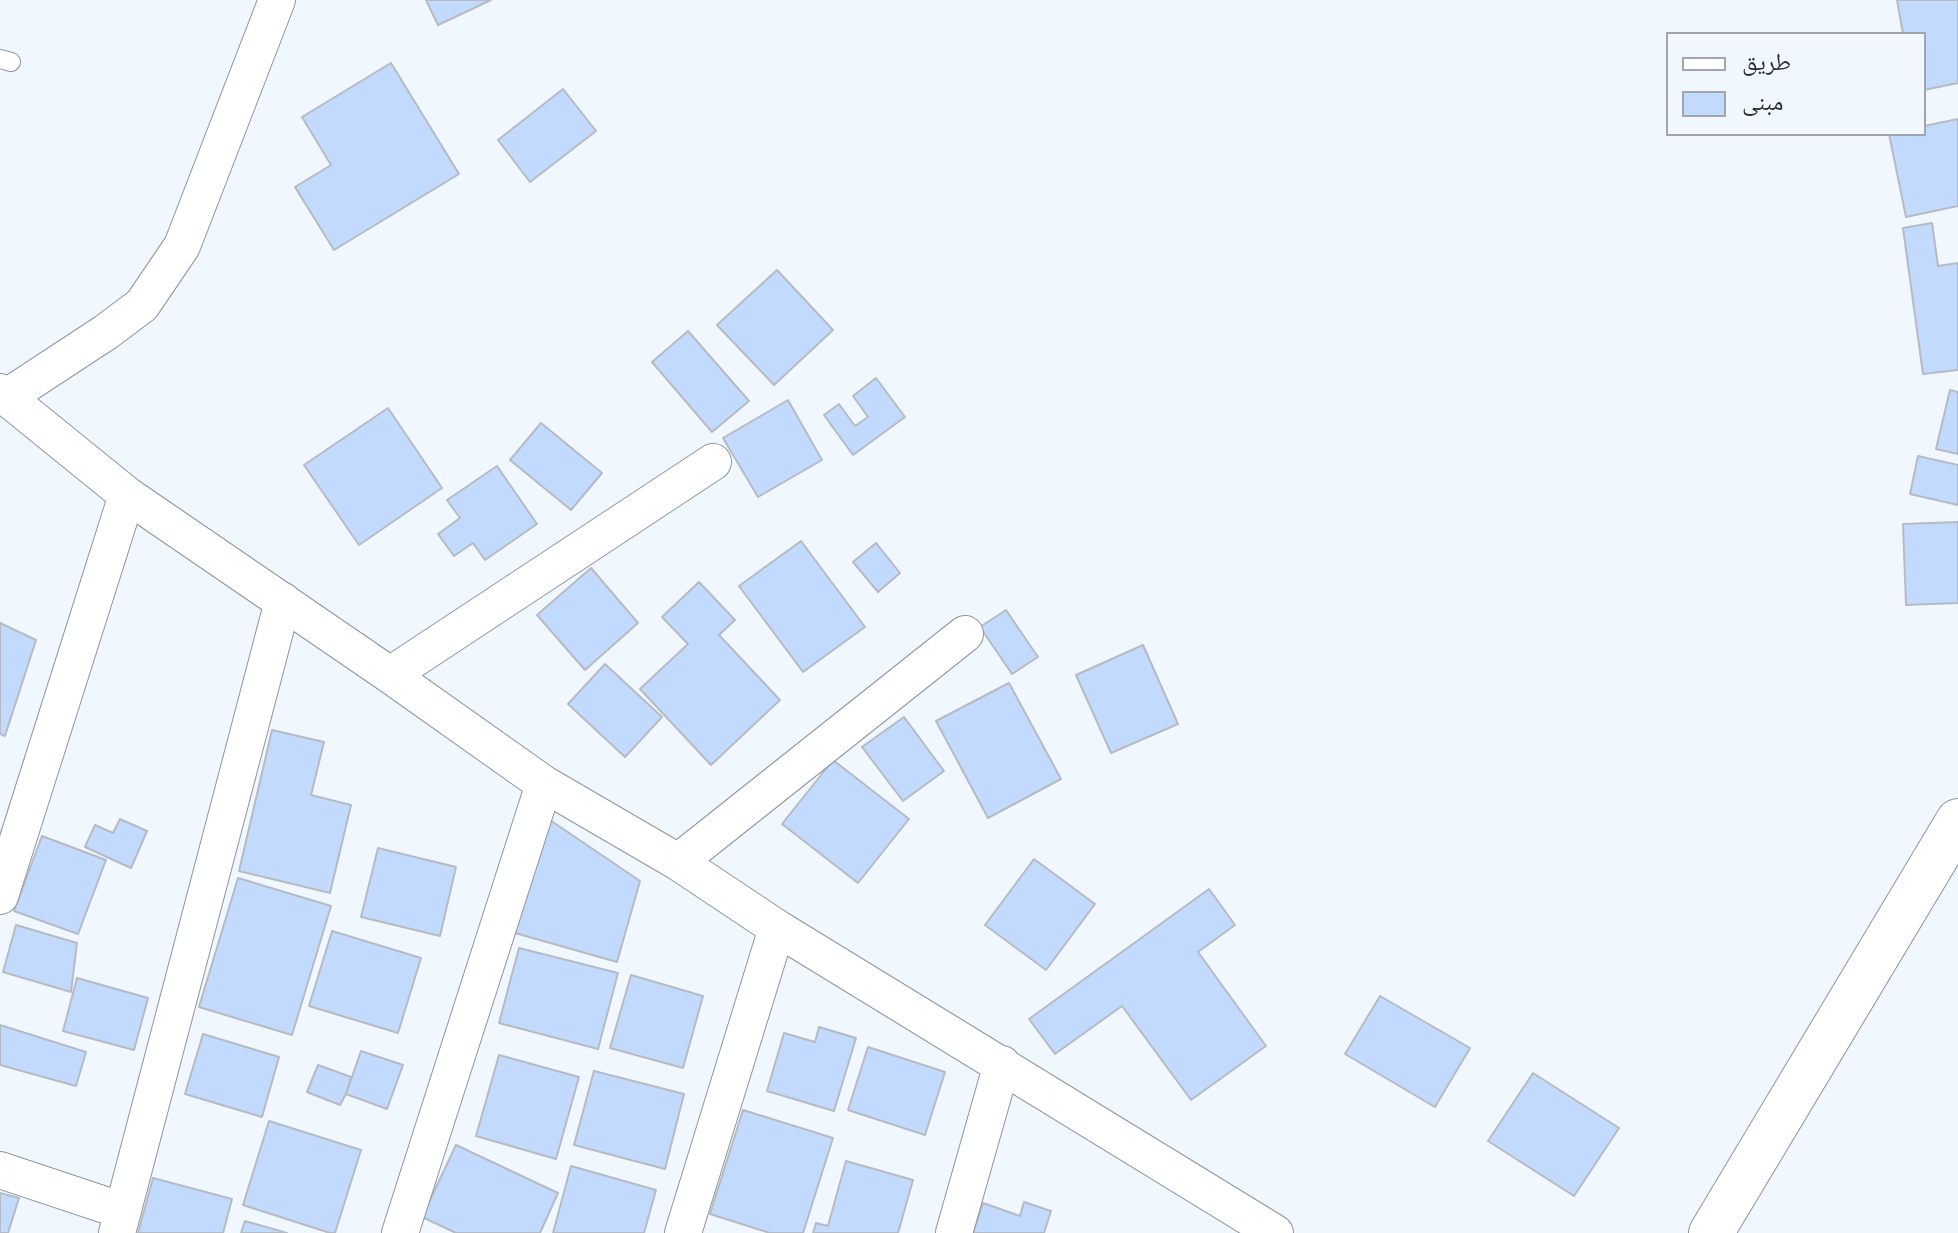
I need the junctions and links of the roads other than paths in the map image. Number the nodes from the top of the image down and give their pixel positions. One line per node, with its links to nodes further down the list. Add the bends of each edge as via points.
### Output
1 (277, 0): 2 (street, via 182,246 142,305)
2 (4, 394): 4 (street)
3 (713, 462): 7 (street)
4 (127, 495): 5 (street); 11 (street)
5 (283, 601): 7 (street); 15 (street)
6 (965, 634): 10 (street)
7 (390, 675): 8 (street)
8 (544, 784): 10 (street); 16 (street)
9 (1958, 821): 20 (street)
10 (678, 862): 12 (street)
11 (0, 896)
12 (777, 928): 13 (street); 17 (street)
13 (1002, 1064): 18 (street); 19 (street)
14 (0, 1170): 15 (street)
15 (120, 1222)
16 (400, 1233)
17 (683, 1233)
18 (954, 1233)
19 (1275, 1233)
20 (1711, 1233)

